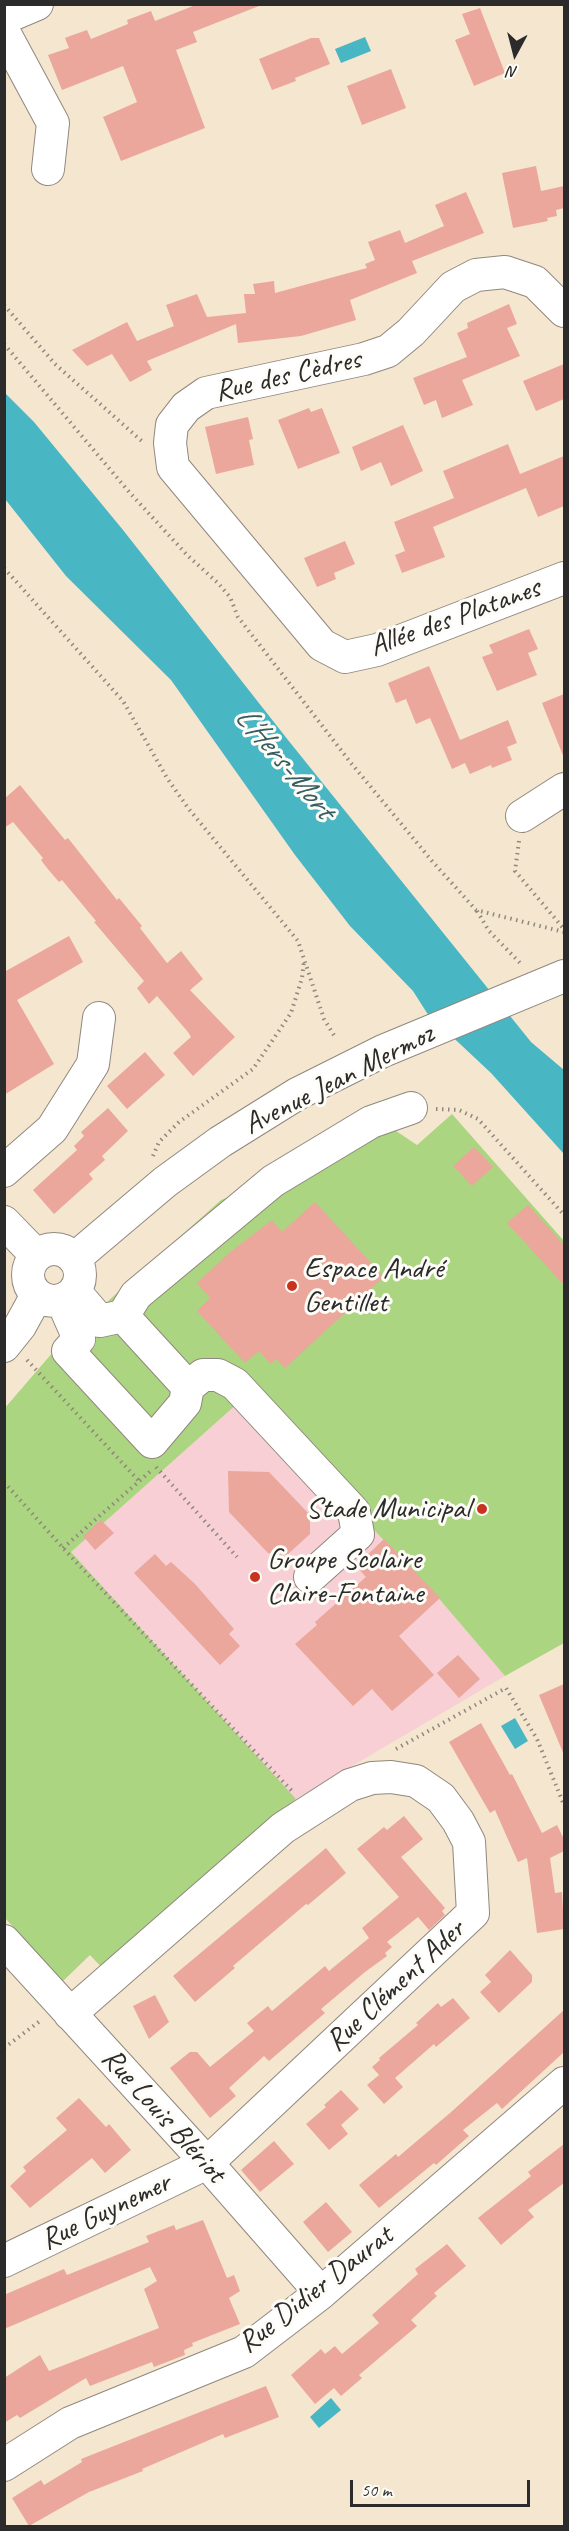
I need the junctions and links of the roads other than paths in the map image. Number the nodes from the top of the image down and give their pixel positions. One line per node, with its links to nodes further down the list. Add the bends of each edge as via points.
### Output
1 (37, 4): 2 (street)
2 (4, 18)
3 (4, 32): 4 (street, via 53,123)
4 (48, 169)
5 (564, 311): 7 (street, Rue des Cèdres, via 535,282 505,272 476,275 453,287 388,351 206,393 186,407 172,425 173,467 322,645)
6 (564, 578): 7 (street, Allée des Platanes, via 377,650)
7 (345, 657)
8 (564, 789): 9 (street)
9 (522, 816)
10 (564, 976): 16 (street, Avenue Jean Mermoz, via 383,1052 297,1094 165,1182)
11 (99, 1018): 13 (street, via 93,1064 52,1129)
12 (411, 1108): 18 (street, via 371,1122 273,1181)
13 (4, 1172)
14 (4, 1222): 15 (street)
15 (36, 1255): 16 (street, via 54,1249); 17 (street, via 28,1270 29,1284)
16 (74, 1258): 17 (street, via 81,1275)
17 (58, 1296): 18 (street); 19 (street, via 20,1326)
18 (101, 1325): 20 (street); 20 (street, via 68,1351 152,1442 185,1403)
19 (15, 1351)
20 (188, 1387): 21 (street, via 203,1375 218,1376 235,1384 354,1512 358,1534)
21 (310, 1577)
22 (4, 1941): 23 (street, Rue Louis Blériot)
23 (66, 2010): 25 (street, Rue Louis Blériot); 25 (street, Rue Clément Ader, via 283,1828 350,1785 391,1777 417,1781 441,1798 469,1842 473,1913)
24 (564, 2083): 27 (street, Rue Didier Daurat)
25 (207, 2163): 26 (street, Rue Guynemer); 27 (street, Rue Louis Blériot)
26 (9, 2250)
27 (321, 2293): 28 (street, Rue Didier Daurat, via 244,2352 70,2423)
28 (4, 2465)

